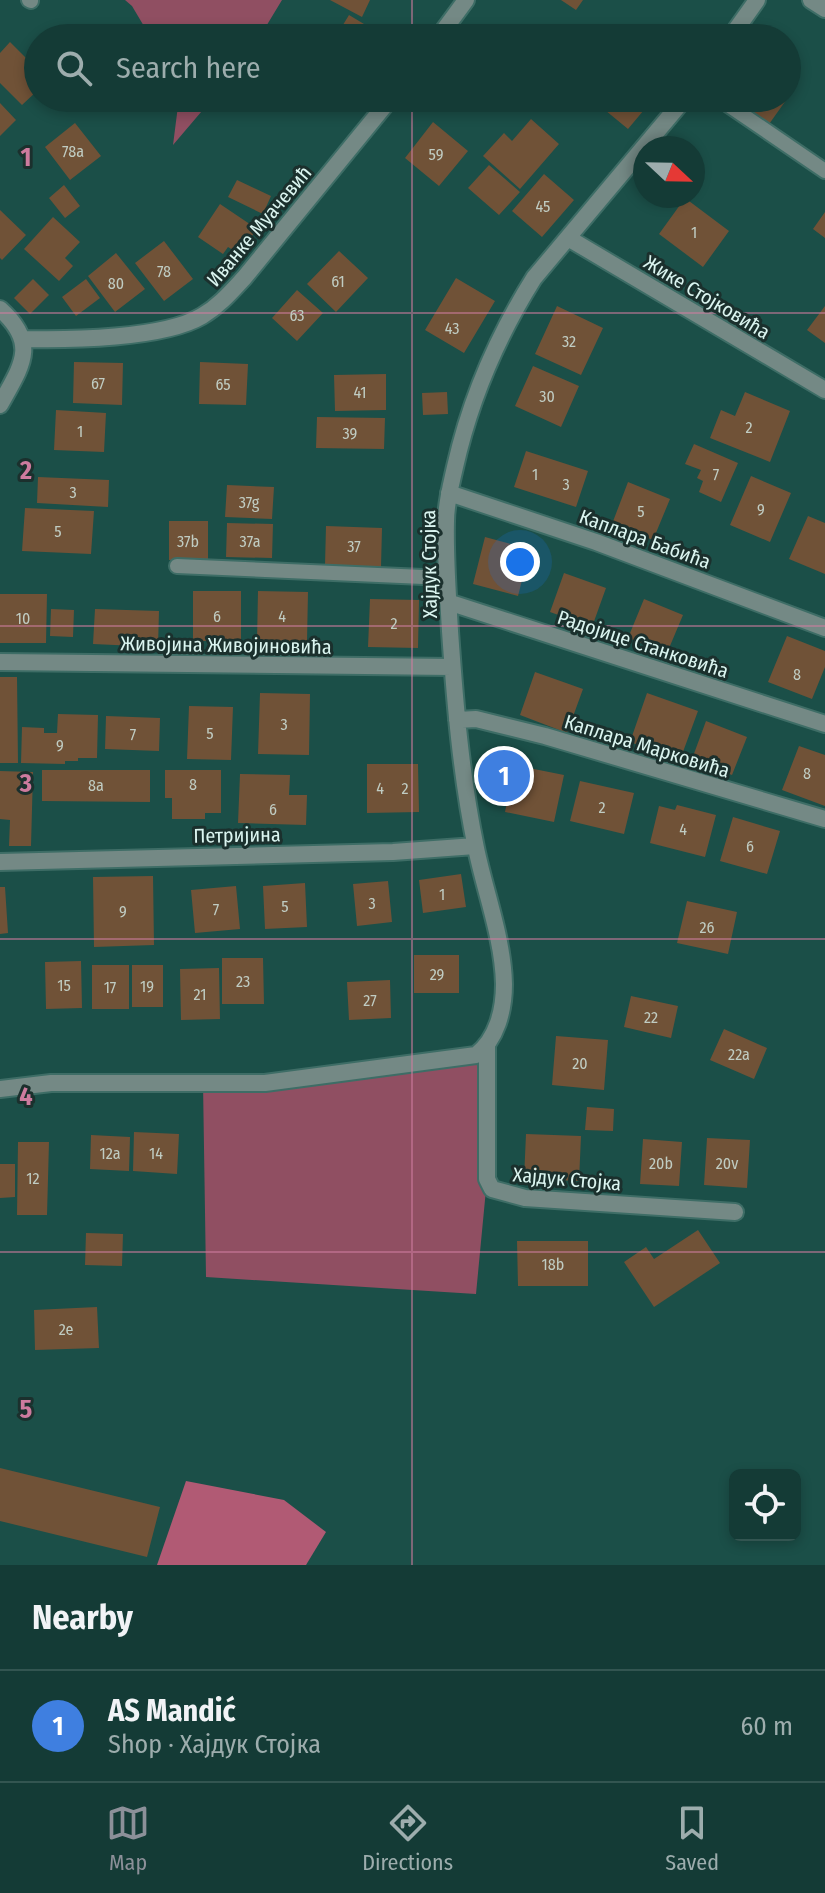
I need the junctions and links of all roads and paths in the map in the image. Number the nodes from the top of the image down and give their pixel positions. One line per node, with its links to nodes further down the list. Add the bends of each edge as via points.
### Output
1 (466, 0): 5 (street)
2 (757, 0): 6 (street)
3 (811, 0): 4 (street)
4 (825, 9)
5 (448, 24)
6 (740, 24)
7 (380, 112): 13 (street, Иванке Муачевић, via 244,278 201,317 173,328 80,340)
8 (673, 112): 11 (street, Хајдук Стојка)
9 (739, 112): 10 (lane)
10 (825, 171)
11 (568, 238): 14 (street, Жике Стојковића); 16 (street, Хајдук Стојка, via 516,306 488,365)
12 (0, 309): 13 (street)
13 (23, 339): 15 (street, via 22,366)
14 (825, 390)
15 (0, 405)
16 (449, 493): 18 (street, Хајдук Стојка); 20 (street, Каплара Бабића)
17 (177, 566): 18 (lane)
18 (446, 578): 19 (street, Хајдук Стојка)
19 (448, 602): 22 (street, Хајдук Стојка); 24 (street, Радојице Станковића)
20 (825, 628)
21 (0, 662): 22 (street, Живојина Живојиновића)
22 (452, 667): 23 (street, Хајдук Стојка)
23 (457, 720): 25 (street, Каплара Марковића, via 476,719 545,736); 26 (street, Хајдук Стојка)
24 (825, 724)
25 (825, 819)
26 (475, 846): 27 (street, Петријина); 28 (street, Хајдук Стојка, via 504,986 496,1030)
27 (0, 862)
28 (487, 1047): 29 (street, via 476,1055 265,1083 51,1083); 30 (street, Хајдук Стојка, via 487,1179 492,1189 525,1198)
29 (0, 1089)
30 (735, 1212)

